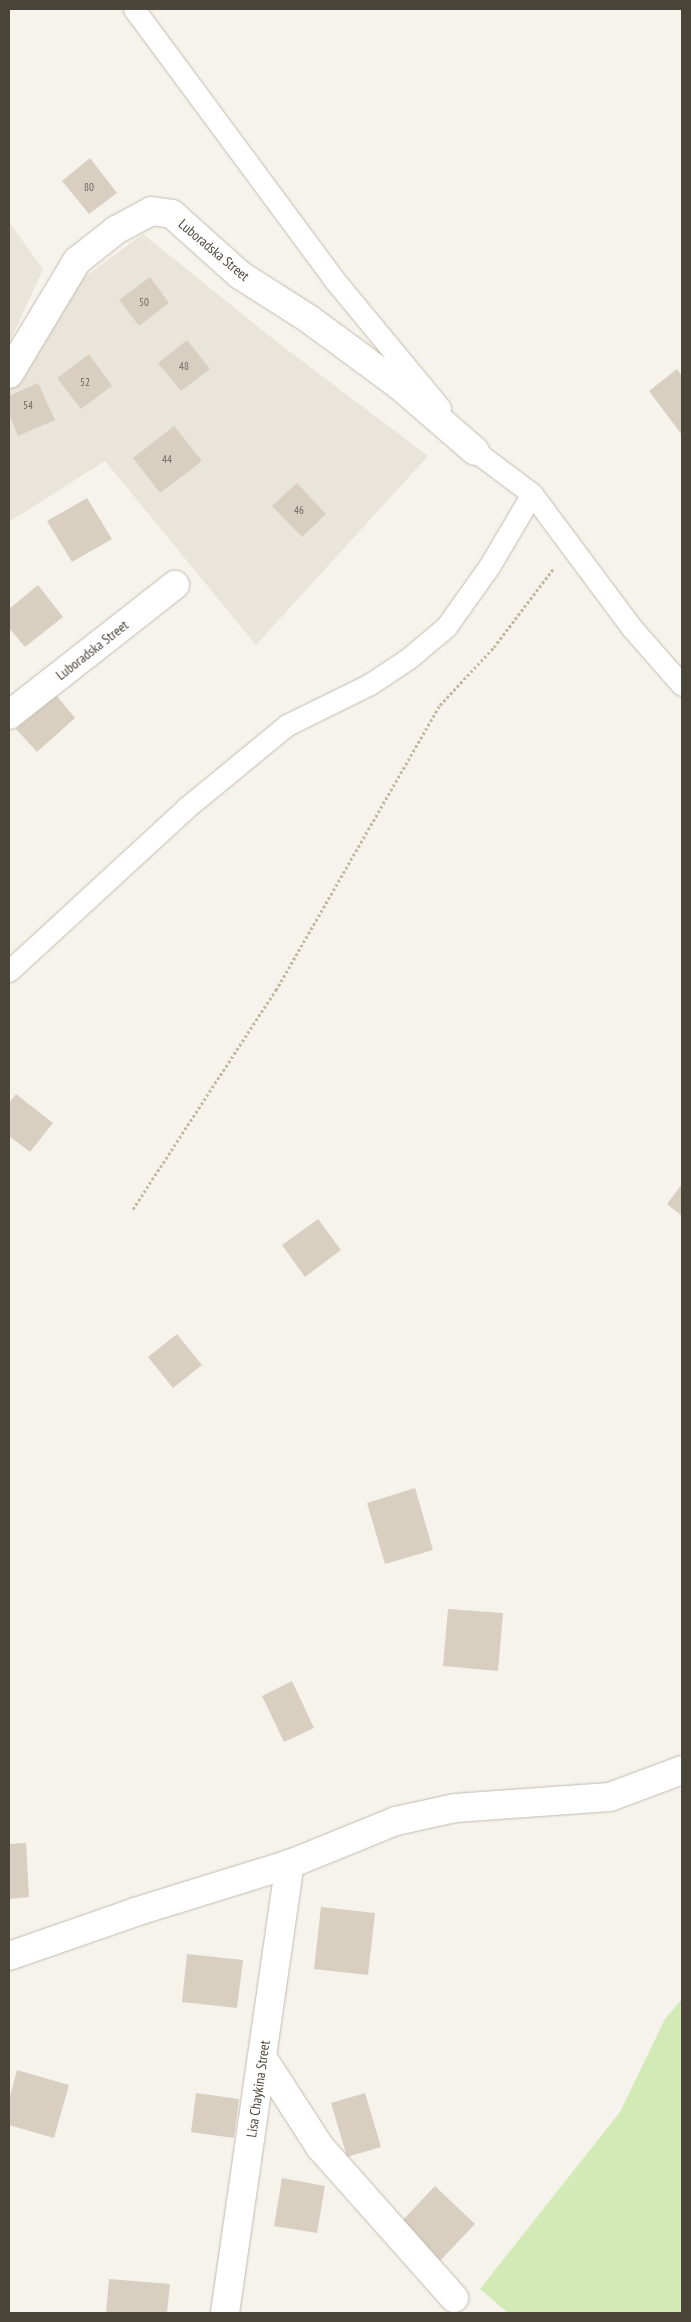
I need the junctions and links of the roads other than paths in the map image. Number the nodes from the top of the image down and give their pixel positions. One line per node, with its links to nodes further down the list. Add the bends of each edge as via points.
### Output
1 (134, 9): 3 (lane, via 332,277)
2 (9, 374): 3 (street, Luboradska Street, via 77,261 116,230 151,211 172,214 240,275 309,319 400,386)
3 (474, 451): 4 (lane)
4 (532, 494): 6 (lane, via 631,627); 8 (lane, via 490,565 446,627 409,658 370,684 287,725 186,808)
5 (175, 586): 7 (street, Luboradska Street)
6 (682, 685)
7 (9, 715)
8 (9, 971)
9 (682, 1770): 10 (street, via 610,1797 455,1808 396,1821)
10 (290, 1864): 11 (street, via 135,1912); 12 (street, Lisa Chaykina Street)
11 (9, 1956)
12 (262, 2057): 13 (street, via 320,2148); 14 (street, Lisa Chaykina Street)
13 (454, 2298)
14 (225, 2313)

